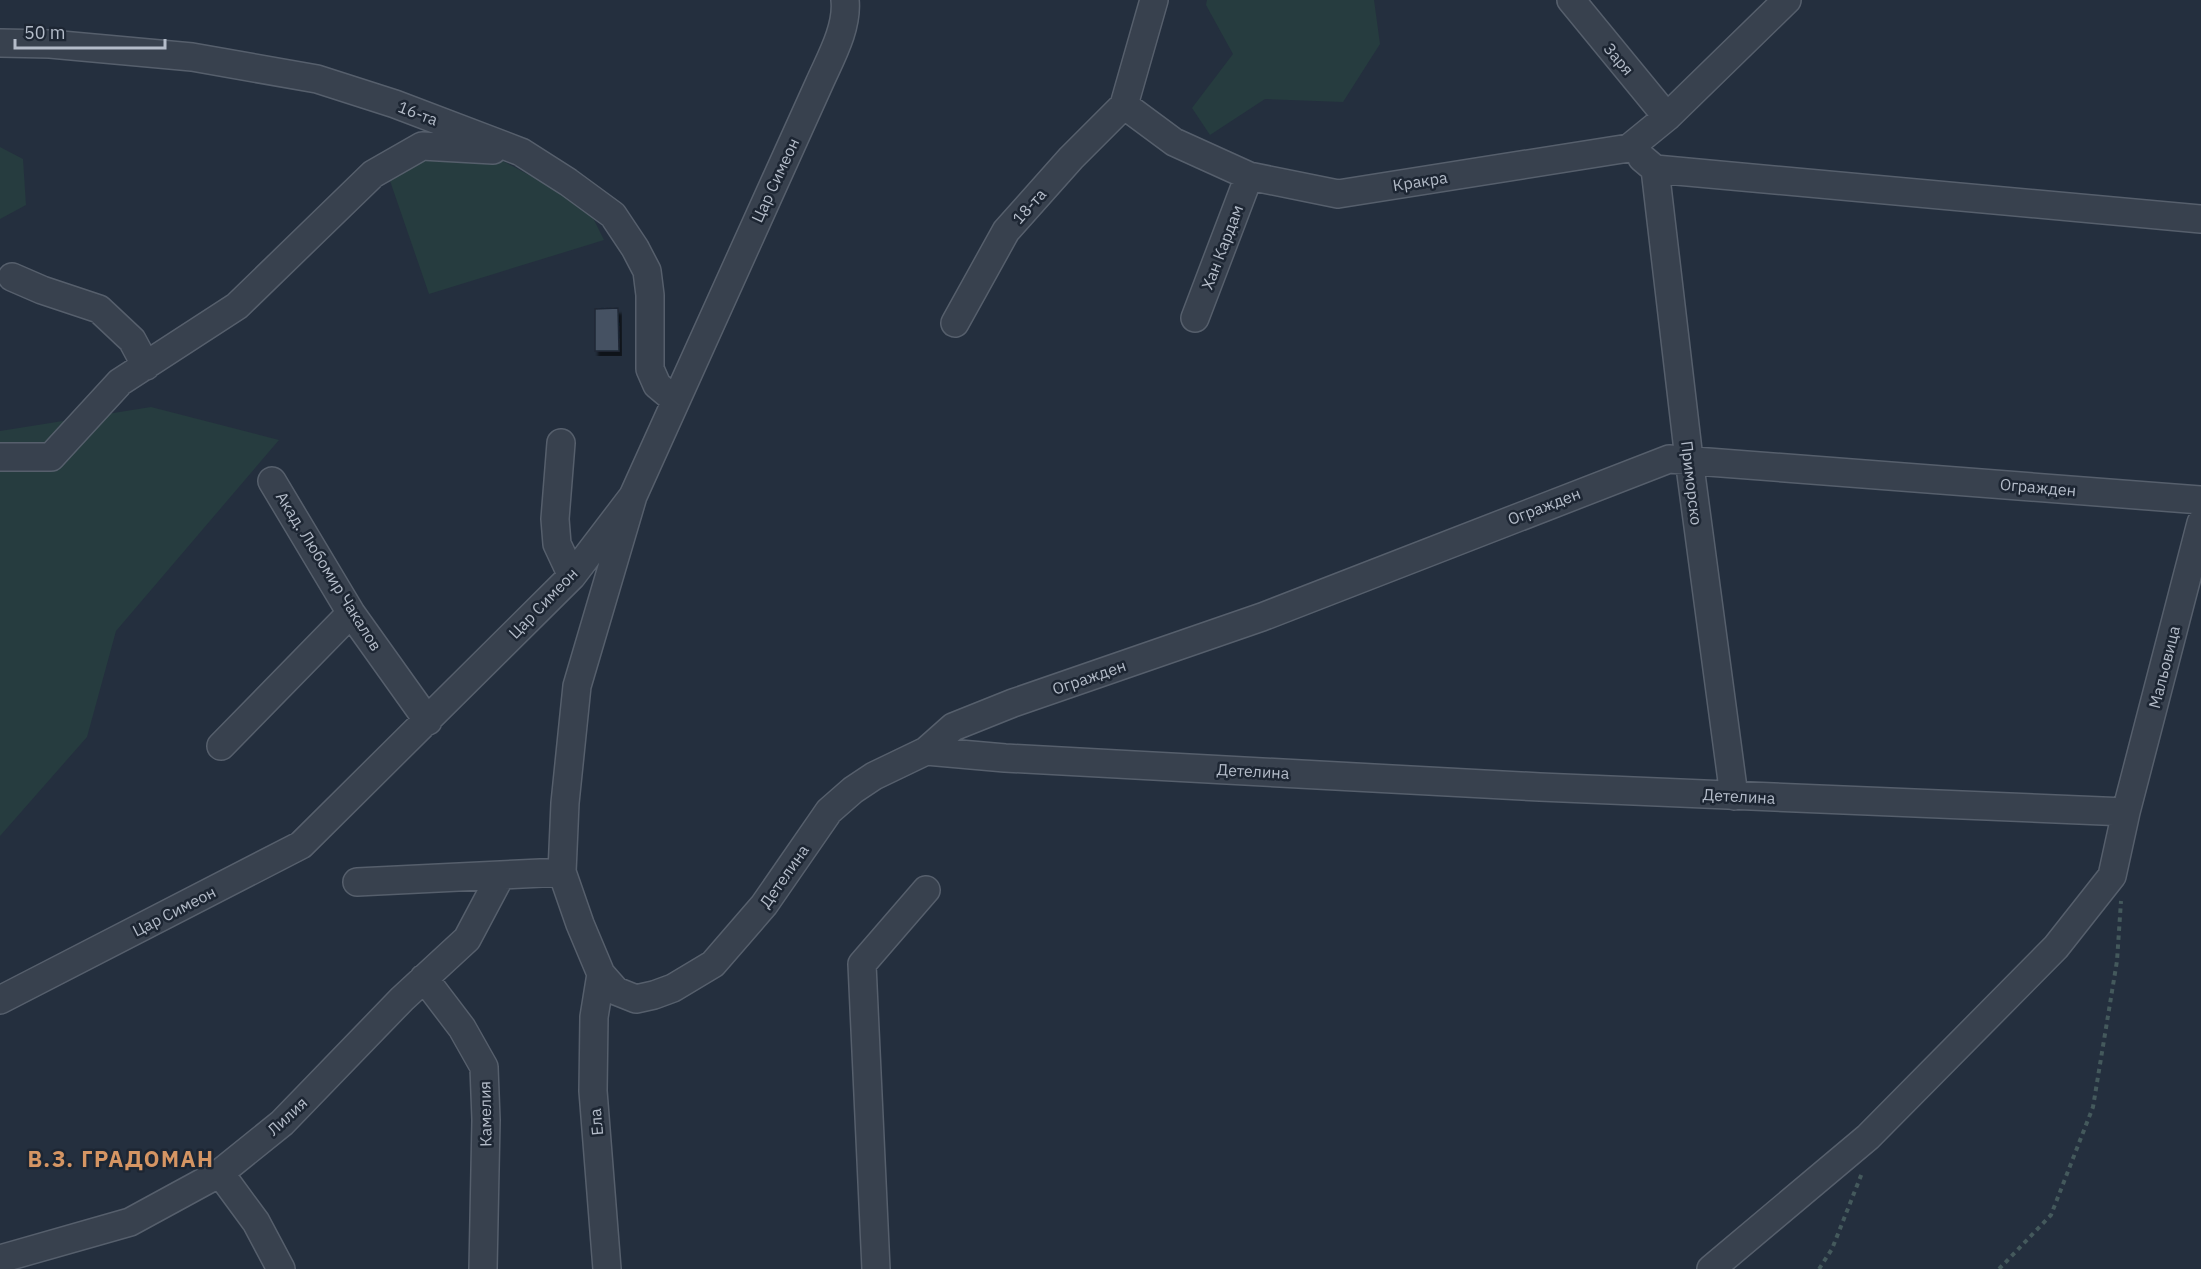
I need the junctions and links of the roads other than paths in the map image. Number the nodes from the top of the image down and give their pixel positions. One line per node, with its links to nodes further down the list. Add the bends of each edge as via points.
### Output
1 (845, 0): 17 (street, Цар Симеон, via 839,36 819,84)
2 (1571, 0): 7 (street, Заря)
3 (1787, 0): 7 (street, Кракра)
4 (1152, 1): 6 (street)
5 (0, 43): 9 (street, 16-та, via 192,57 317,79)
6 (1124, 105): 11 (street, Кракра, via 1174,142); 15 (street, 18-та, via 1006,231)
7 (1668, 117): 8 (street, Кракра)
8 (1629, 148): 10 (street); 11 (street, Кракра, via 1338,194)
9 (521, 152): 16 (street, via 422,146 383,168 237,306); 17 (street, 16-та, via 614,215 635,248 647,271 651,295 650,369 657,385)
10 (1655, 169): 12 (street); 20 (street, Приморско)
11 (1249, 176): 14 (street, Хан Кардам)
12 (2201, 219)
13 (12, 277): 16 (street, via 99,309 132,340)
14 (1194, 318)
15 (955, 323)
16 (146, 366): 19 (street, via 120,382 51,458)
17 (675, 400): 22 (street, Цар Симеон)
18 (561, 443): 25 (street, via 557,544)
19 (0, 457)
20 (1689, 459): 23 (street, Огражден); 29 (street, Огражден, via 1670,459 1648,466 1262,617 1013,703 953,727); 30 (street, Приморско)
21 (272, 481): 26 (street, Акад. Любомир Чакалов)
22 (633, 496): 25 (street, Цар Симеон); 32 (street, Детелина, via 577,686)
23 (2201, 501)
24 (2201, 523): 31 (street, Мальовица)
25 (572, 576): 27 (street, Цар Симеон)
26 (351, 613): 27 (street, Акад. Любомир Чакалов); 28 (street)
27 (428, 721): 38 (street, Цар Симеон, via 301,845)
28 (221, 746)
29 (926, 751): 30 (street, Детелина, via 1028,760); 36 (street, Детелина, via 874,776 829,811 764,904 713,964 673,988 636,999 616,991)
30 (1734, 796): 31 (street, Детелина)
31 (2126, 812): 45 (street, Мальовица, via 2112,876 2056,947 1868,1137)
32 (562, 872): 33 (street); 36 (street, Детелина)
33 (501, 875): 34 (street); 37 (street, Лилия, via 467,939)
34 (357, 882)
35 (926, 890): 44 (street, via 862,964)
36 (601, 974): 43 (street, Ела, via 594,1017 593,1091)
37 (424, 978): 39 (street, Лилия, via 282,1123); 42 (street, Камелия, via 462,1028 484,1067)
38 (0, 1000)
39 (220, 1173): 40 (street, Лилия, via 130,1222); 41 (street, via 256,1222)
40 (0, 1259)
41 (280, 1269)
42 (483, 1269)
43 (607, 1269)
44 (876, 1269)
45 (1711, 1269)

